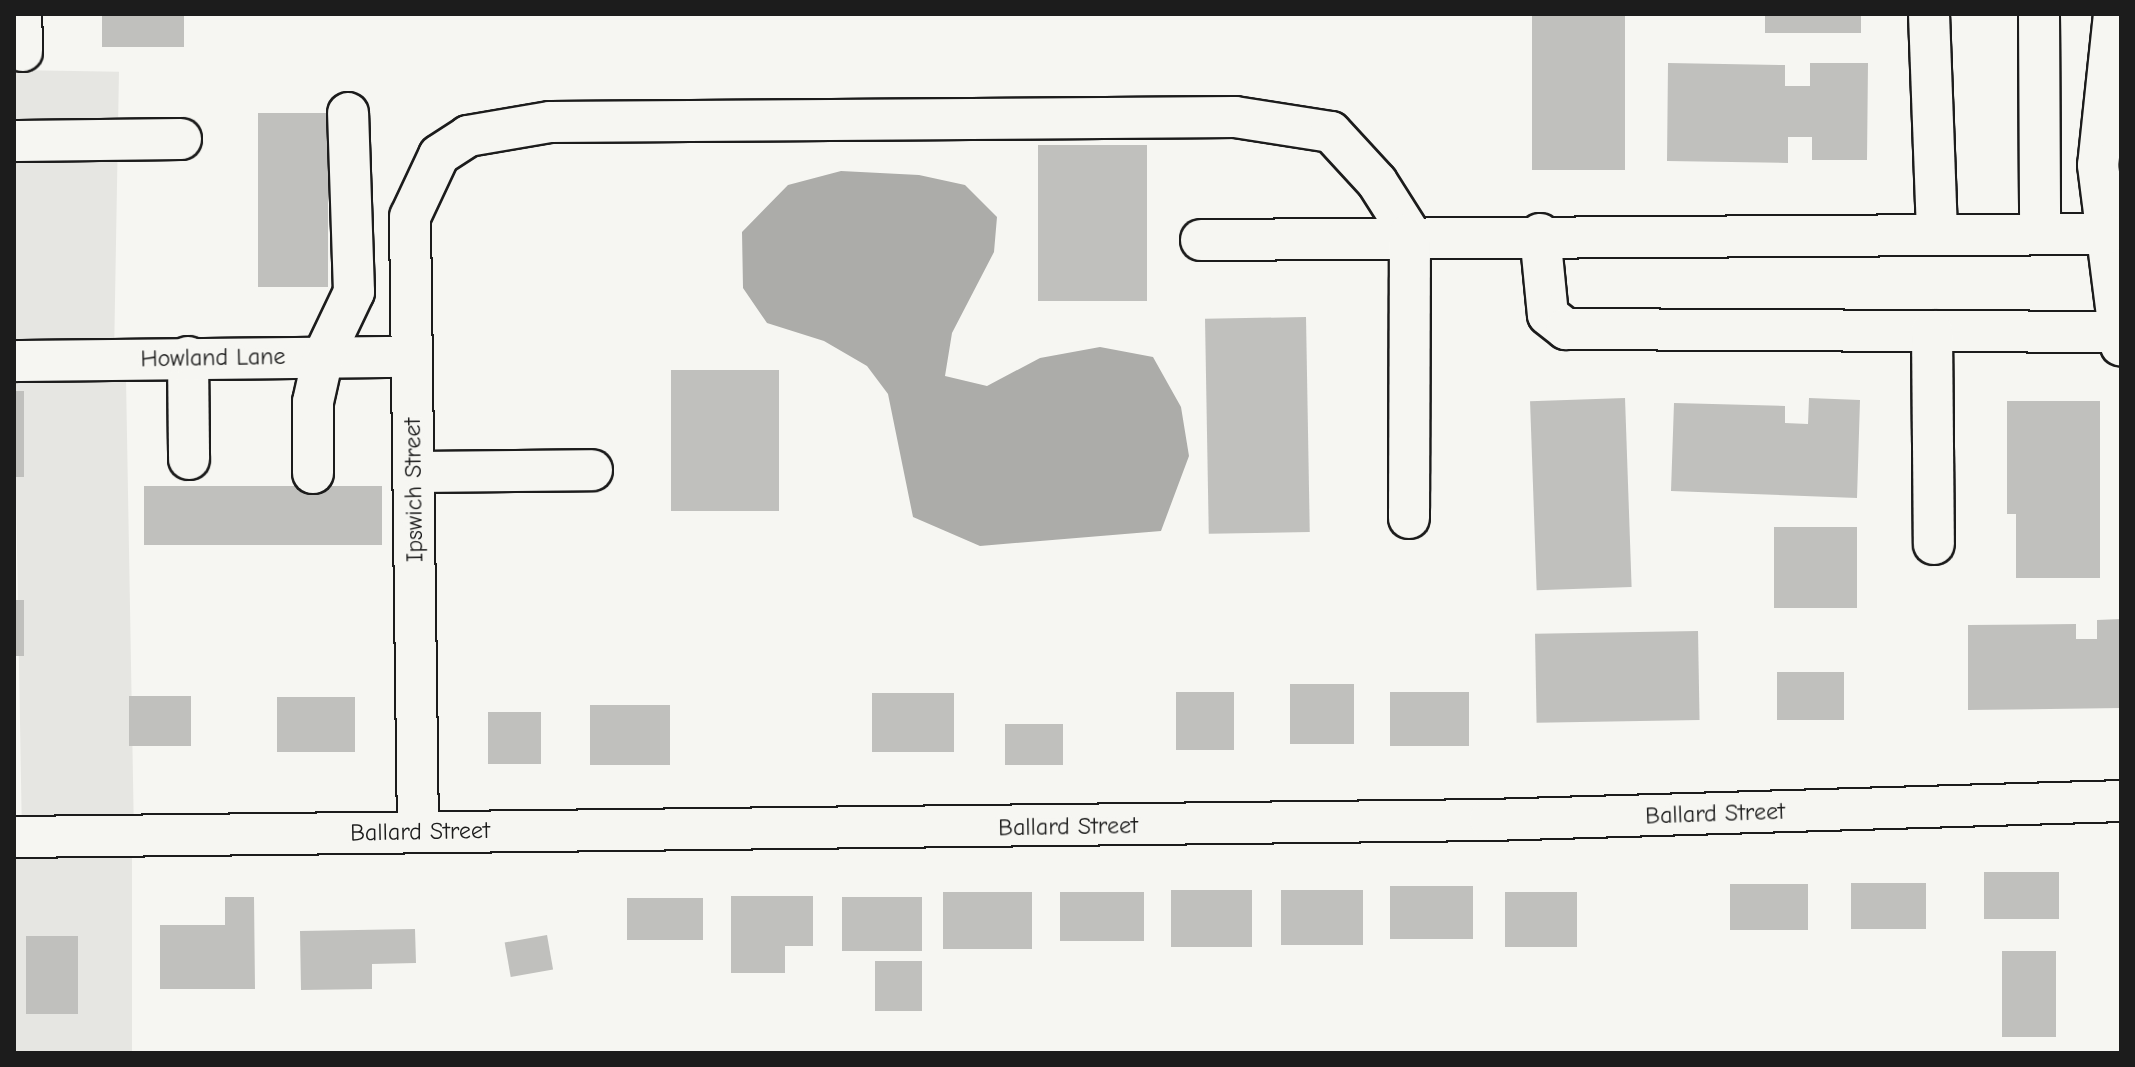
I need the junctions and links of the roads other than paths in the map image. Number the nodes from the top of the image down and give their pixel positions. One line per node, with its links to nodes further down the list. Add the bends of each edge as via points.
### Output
1 (1929, 14): 10 (street)
2 (2039, 14): 11 (street)
3 (2114, 14): 7 (street)
4 (348, 113): 17 (street, via 354,292)
5 (181, 139): 6 (street)
6 (14, 141)
7 (2110, 148): 12 (street)
8 (1410, 234): 9 (street); 13 (street); 18 (street, Ipswich Street, via 1377,182 1331,132 1235,117 550,122 468,136 439,155 410,217); 24 (street)
9 (1540, 234): 10 (street); 14 (street, via 1548,315 1566,329)
10 (1937, 234): 11 (street)
11 (2040, 234): 12 (street)
12 (2105, 234): 15 (street)
13 (1201, 240)
14 (1932, 331): 15 (street); 25 (street)
15 (2120, 339)
16 (188, 357): 17 (street, Howland Lane); 19 (street, Howland Lane); 20 (street)
17 (323, 357): 18 (street, Howland Lane); 23 (street, via 313,402)
18 (412, 357): 22 (street, Ipswich Street)
19 (14, 361)
20 (189, 459)
21 (592, 470): 22 (street)
22 (414, 472): 27 (street, Ipswich Street)
23 (313, 473)
24 (1409, 518)
25 (1934, 544)
26 (2121, 801): 27 (street, Ballard Street, via 1490,820)
27 (418, 831): 28 (street, Ballard Street)
28 (14, 837)

